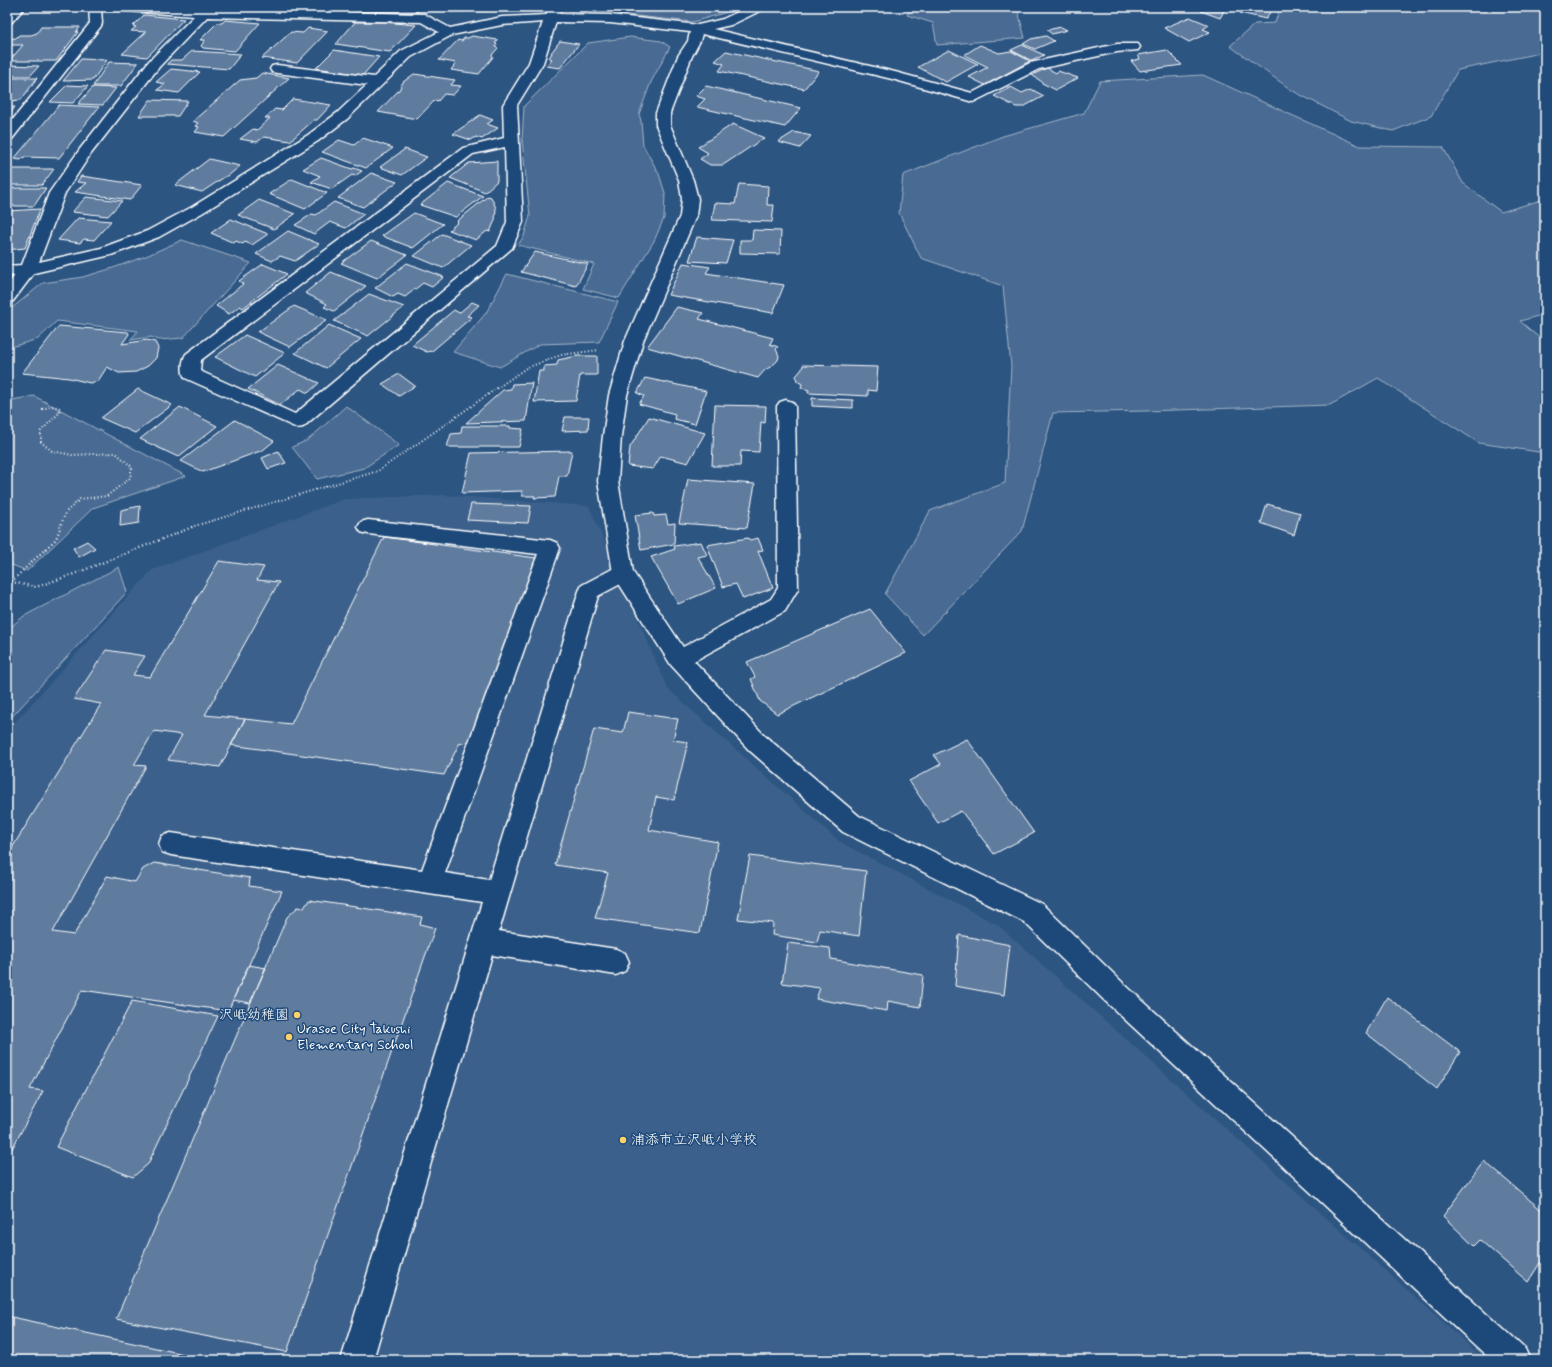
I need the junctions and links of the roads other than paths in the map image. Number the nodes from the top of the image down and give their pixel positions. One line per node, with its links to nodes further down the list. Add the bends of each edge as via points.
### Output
1 (19, 7): 9 (street)
2 (96, 7): 15 (street, via 96,23)
3 (106, 7): 5 (street)
4 (758, 7): 10 (street, via 728,22)
5 (206, 10): 6 (street); 17 (street, via 154,64 85,152 58,193)
6 (330, 11): 7 (street)
7 (427, 12): 11 (street)
8 (553, 12): 10 (street); 11 (street); 16 (street, via 536,63 510,106)
9 (7, 20)
10 (697, 29): 12 (street, via 895,76 973,98 1034,66 1117,48); 22 (street, via 663,113 663,125 686,180 690,199 688,216 632,348 618,395 612,436 608,481)
11 (448, 32): 14 (street, via 406,54)
12 (1133, 47)
13 (277, 69): 14 (street)
14 (378, 82): 17 (street, via 342,116 313,138 197,210 152,234 105,252)
15 (7, 136)
16 (511, 141): 16 (street, via 515,222 504,248 297,422 191,374 192,358 468,151)
17 (28, 269): 18 (street); 19 (street)
18 (7, 271)
19 (7, 297)
20 (786, 406): 23 (street, via 788,588 778,605)
21 (368, 527): 25 (street, via 550,548)
22 (623, 574): 23 (street); 26 (street, via 589,591)
23 (679, 659): 30 (street, via 756,743 851,824 1033,913 1113,991)
24 (171, 844): 25 (street)
25 (430, 882): 26 (street)
26 (498, 893): 27 (street)
27 (484, 941): 28 (street); 29 (street)
28 (616, 962)
29 (357, 1360)
30 (1514, 1360)

